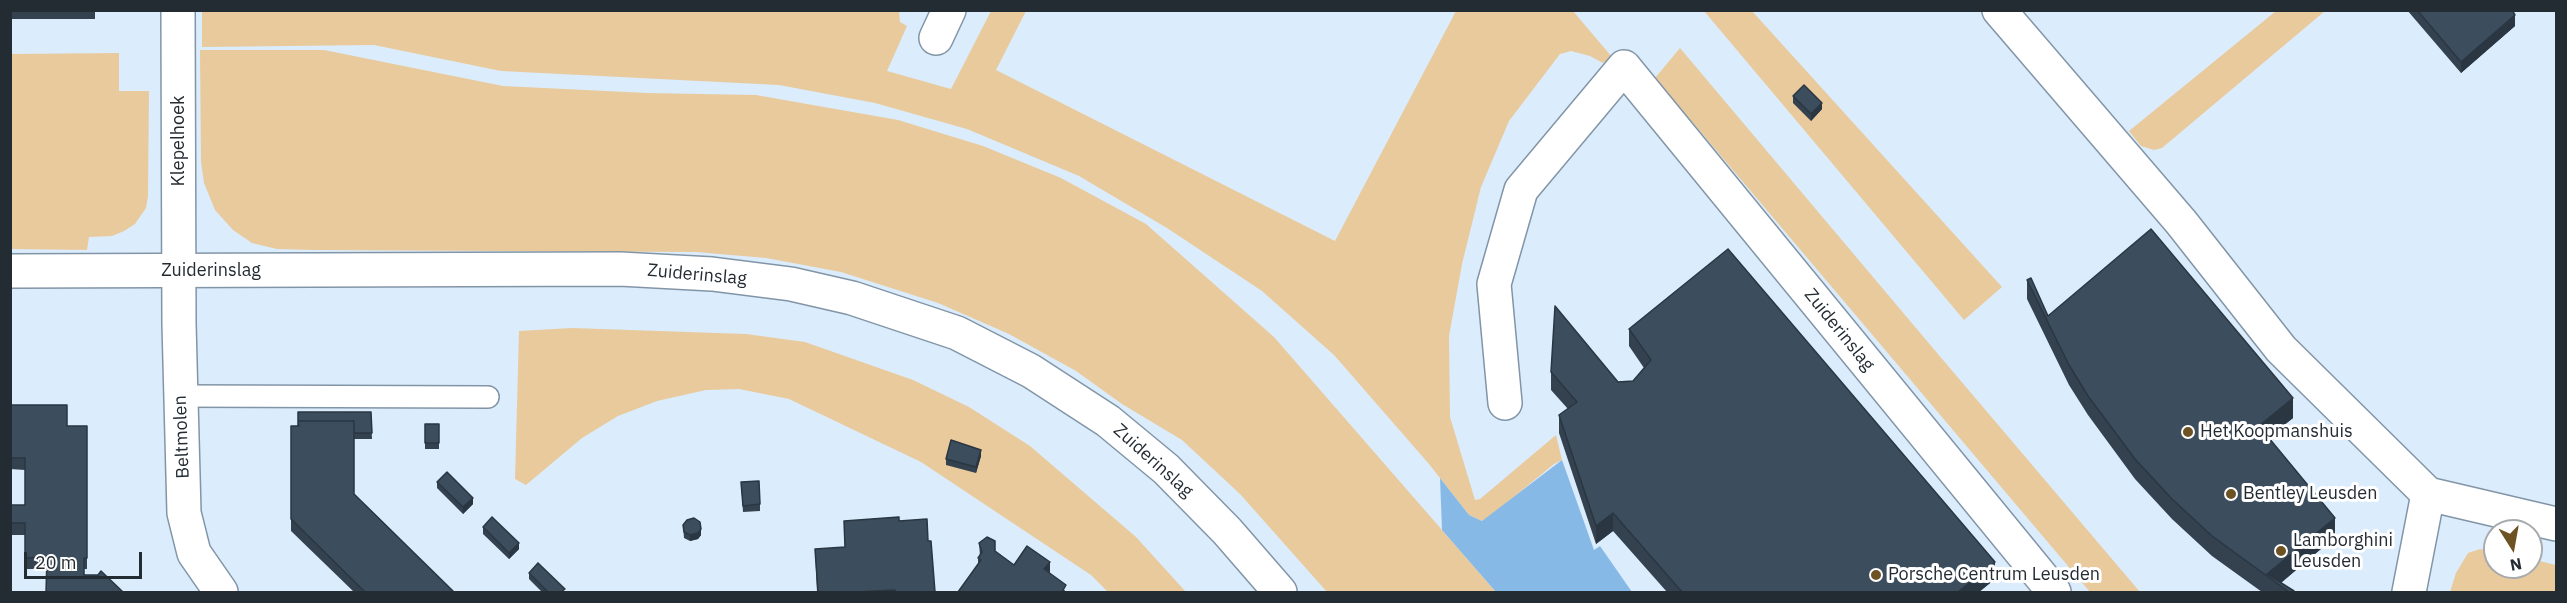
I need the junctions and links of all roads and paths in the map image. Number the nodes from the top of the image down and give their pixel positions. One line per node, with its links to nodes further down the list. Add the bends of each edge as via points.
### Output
1 (178, 10): 4 (street, Klepelhoek)
2 (1999, 10): 8 (street, via 2181,222 2281,350)
3 (10, 271): 4 (street, Zuiderinslag)
4 (180, 272): 5 (street, Beltmolen); 11 (street, Zuiderinslag, via 620,269 712,273 791,284 852,298 957,333 1031,371 1108,421 1166,469)
5 (181, 396): 6 (lane); 10 (street, Beltmolen, via 184,513 194,553)
6 (488, 398)
7 (1504, 403): 12 (street, Zuiderinslag, via 1494,284 1521,190 1624,67)
8 (2428, 494): 9 (street); 13 (street)
9 (2556, 524)
10 (221, 592)
11 (1280, 592)
12 (2054, 592)
13 (2409, 592)

